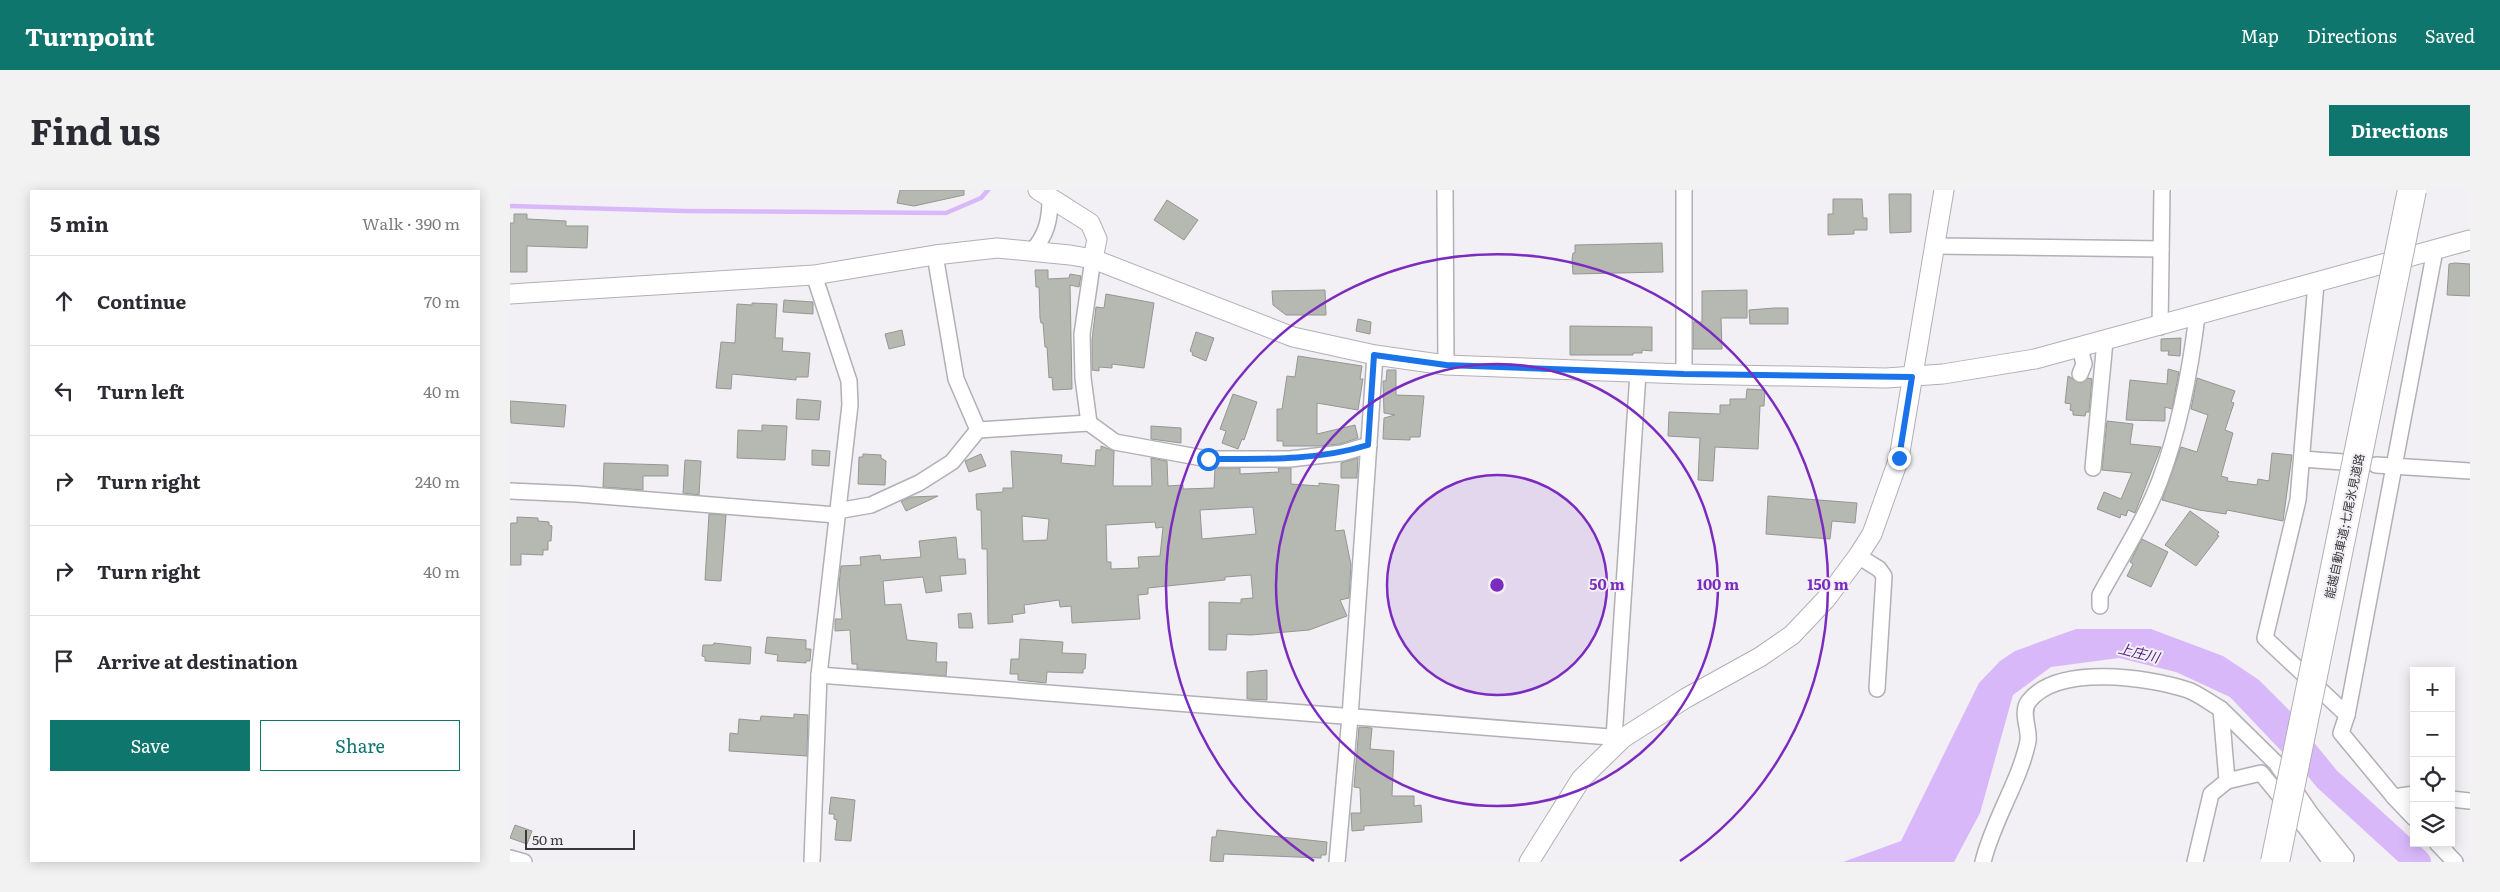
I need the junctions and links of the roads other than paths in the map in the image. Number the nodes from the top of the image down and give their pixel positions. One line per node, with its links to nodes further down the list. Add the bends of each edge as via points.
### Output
1 (1445, 190): 23 (street)
2 (1684, 190): 25 (street)
3 (1944, 190): 9 (street)
4 (2162, 190): 10 (street)
5 (2412, 190): 61 (highway, 能越自動車道;七尾氷見道路, bridge)
6 (2424, 190): 62 (highway, 能越自動車道;七尾氷見道路)
7 (1044, 194): 12 (street, via 1048,223 1041,242); 14 (street, via 1090,223 1097,239)
8 (2470, 240): 11 (street)
9 (1935, 246): 10 (street); 27 (street)
10 (2161, 249): 19 (street)
11 (2435, 250): 16 (street); 34 (street)
12 (1032, 251): 13 (street, via 997,248); 14 (street)
13 (935, 255): 15 (street); 29 (street, via 956,379)
14 (1093, 259): 22 (street, via 1293,337); 28 (street, via 1082,334)
15 (814, 275): 17 (street); 38 (street, via 849,381 850,404)
16 (2316, 283): 18 (street); 31 (street)
17 (510, 294)
18 (2197, 316): 19 (street); 40 (street, via 2179,424 2160,480 2100,596)
19 (2160, 326): 20 (street)
20 (2105, 341): 21 (street); 35 (street)
21 (2080, 348): 26 (street, via 2084,364); 27 (street, via 2035,360)
22 (1374, 355): 23 (street); 30 (street)
23 (1446, 365): 24 (street)
24 (1638, 373): 25 (street); 46 (street)
25 (1684, 374): 27 (street)
26 (2080, 374)
27 (1912, 377): 39 (street, via 1899,458 1872,534)
28 (1089, 423): 29 (street); 30 (street, via 1114,442 1208,459 1290,459 1342,453)
29 (978, 430): 38 (street, via 952,462 919,483 871,505)
30 (1368, 445): 45 (street)
31 (2302, 459): 32 (street); 44 (street, via 2298,500 2266,638)
32 (2342, 462)
33 (2376, 465): 34 (street)
34 (2394, 467): 36 (street); 44 (street)
35 (2093, 468)
36 (2470, 471)
37 (510, 491): 38 (street)
38 (837, 513): 41 (street)
39 (1858, 556): 42 (street, via 1884,576); 46 (street, via 1826,599 1792,635 1760,657)
40 (2100, 606)
41 (819, 675): 45 (street); 56 (street)
42 (1877, 689)
43 (2221, 709): 47 (street); 59 (street, via 2190,691 2153,680 2105,675 2068,681 2041,690 2027,702 2025,712 2029,740 1989,838); 64 (street, via 2276,763 2346,858)
44 (2347, 715): 49 (street, via 2341,733)
45 (1350, 717): 46 (street); 57 (street)
46 (1618, 738): 58 (street, via 1581,779)
47 (2227, 782): 60 (street, via 2211,794); 63 (street, via 2261,773)
48 (2410, 795): 49 (street)
49 (2394, 797): 52 (street)
50 (2455, 799): 51 (street)
51 (2470, 801)
52 (2410, 814)
53 (2441, 847): 65 (street)
54 (510, 858): 55 (street)
55 (524, 862)
56 (812, 862)
57 (1336, 862)
58 (1529, 862)
59 (1983, 862)
60 (2195, 862)
61 (2275, 862)
62 (2288, 862)
63 (2331, 862)
64 (2345, 862)
65 (2455, 862)

